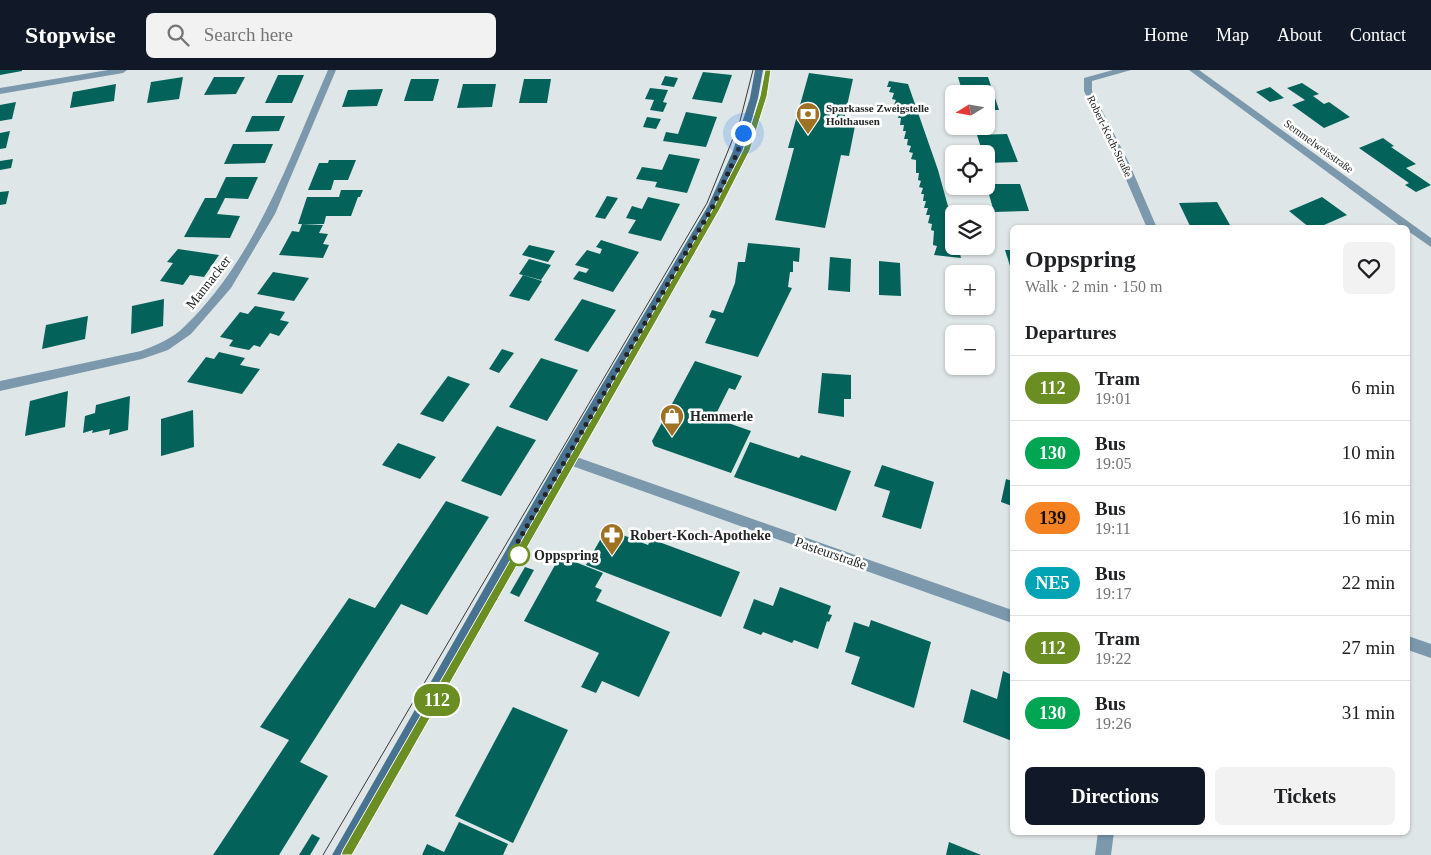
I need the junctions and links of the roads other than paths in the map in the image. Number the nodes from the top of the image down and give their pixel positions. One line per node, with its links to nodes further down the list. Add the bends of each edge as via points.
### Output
1 (123, 70): 6 (street)
2 (332, 70): 11 (street, Mannacker, via 270,214 227,285 188,332 164,347 142,355)
3 (759, 70): 12 (main road, via 738,151 713,206)
4 (1126, 70): 7 (street, Robert-Koch-Straße, via 1087,80 1088,91)
5 (1193, 70): 8 (street, Semmelweisstraße)
6 (0, 91)
7 (1151, 225)
8 (1406, 225)
9 (1410, 228): 10 (street, Semmelweisstraße)
10 (1431, 243)
11 (0, 386)
12 (565, 458): 13 (street, Pasteurstraße); 17 (main road)
13 (1010, 616)
14 (1410, 644): 15 (street)
15 (1431, 651)
16 (1106, 835): 18 (street)
17 (340, 855)
18 (1104, 855)

